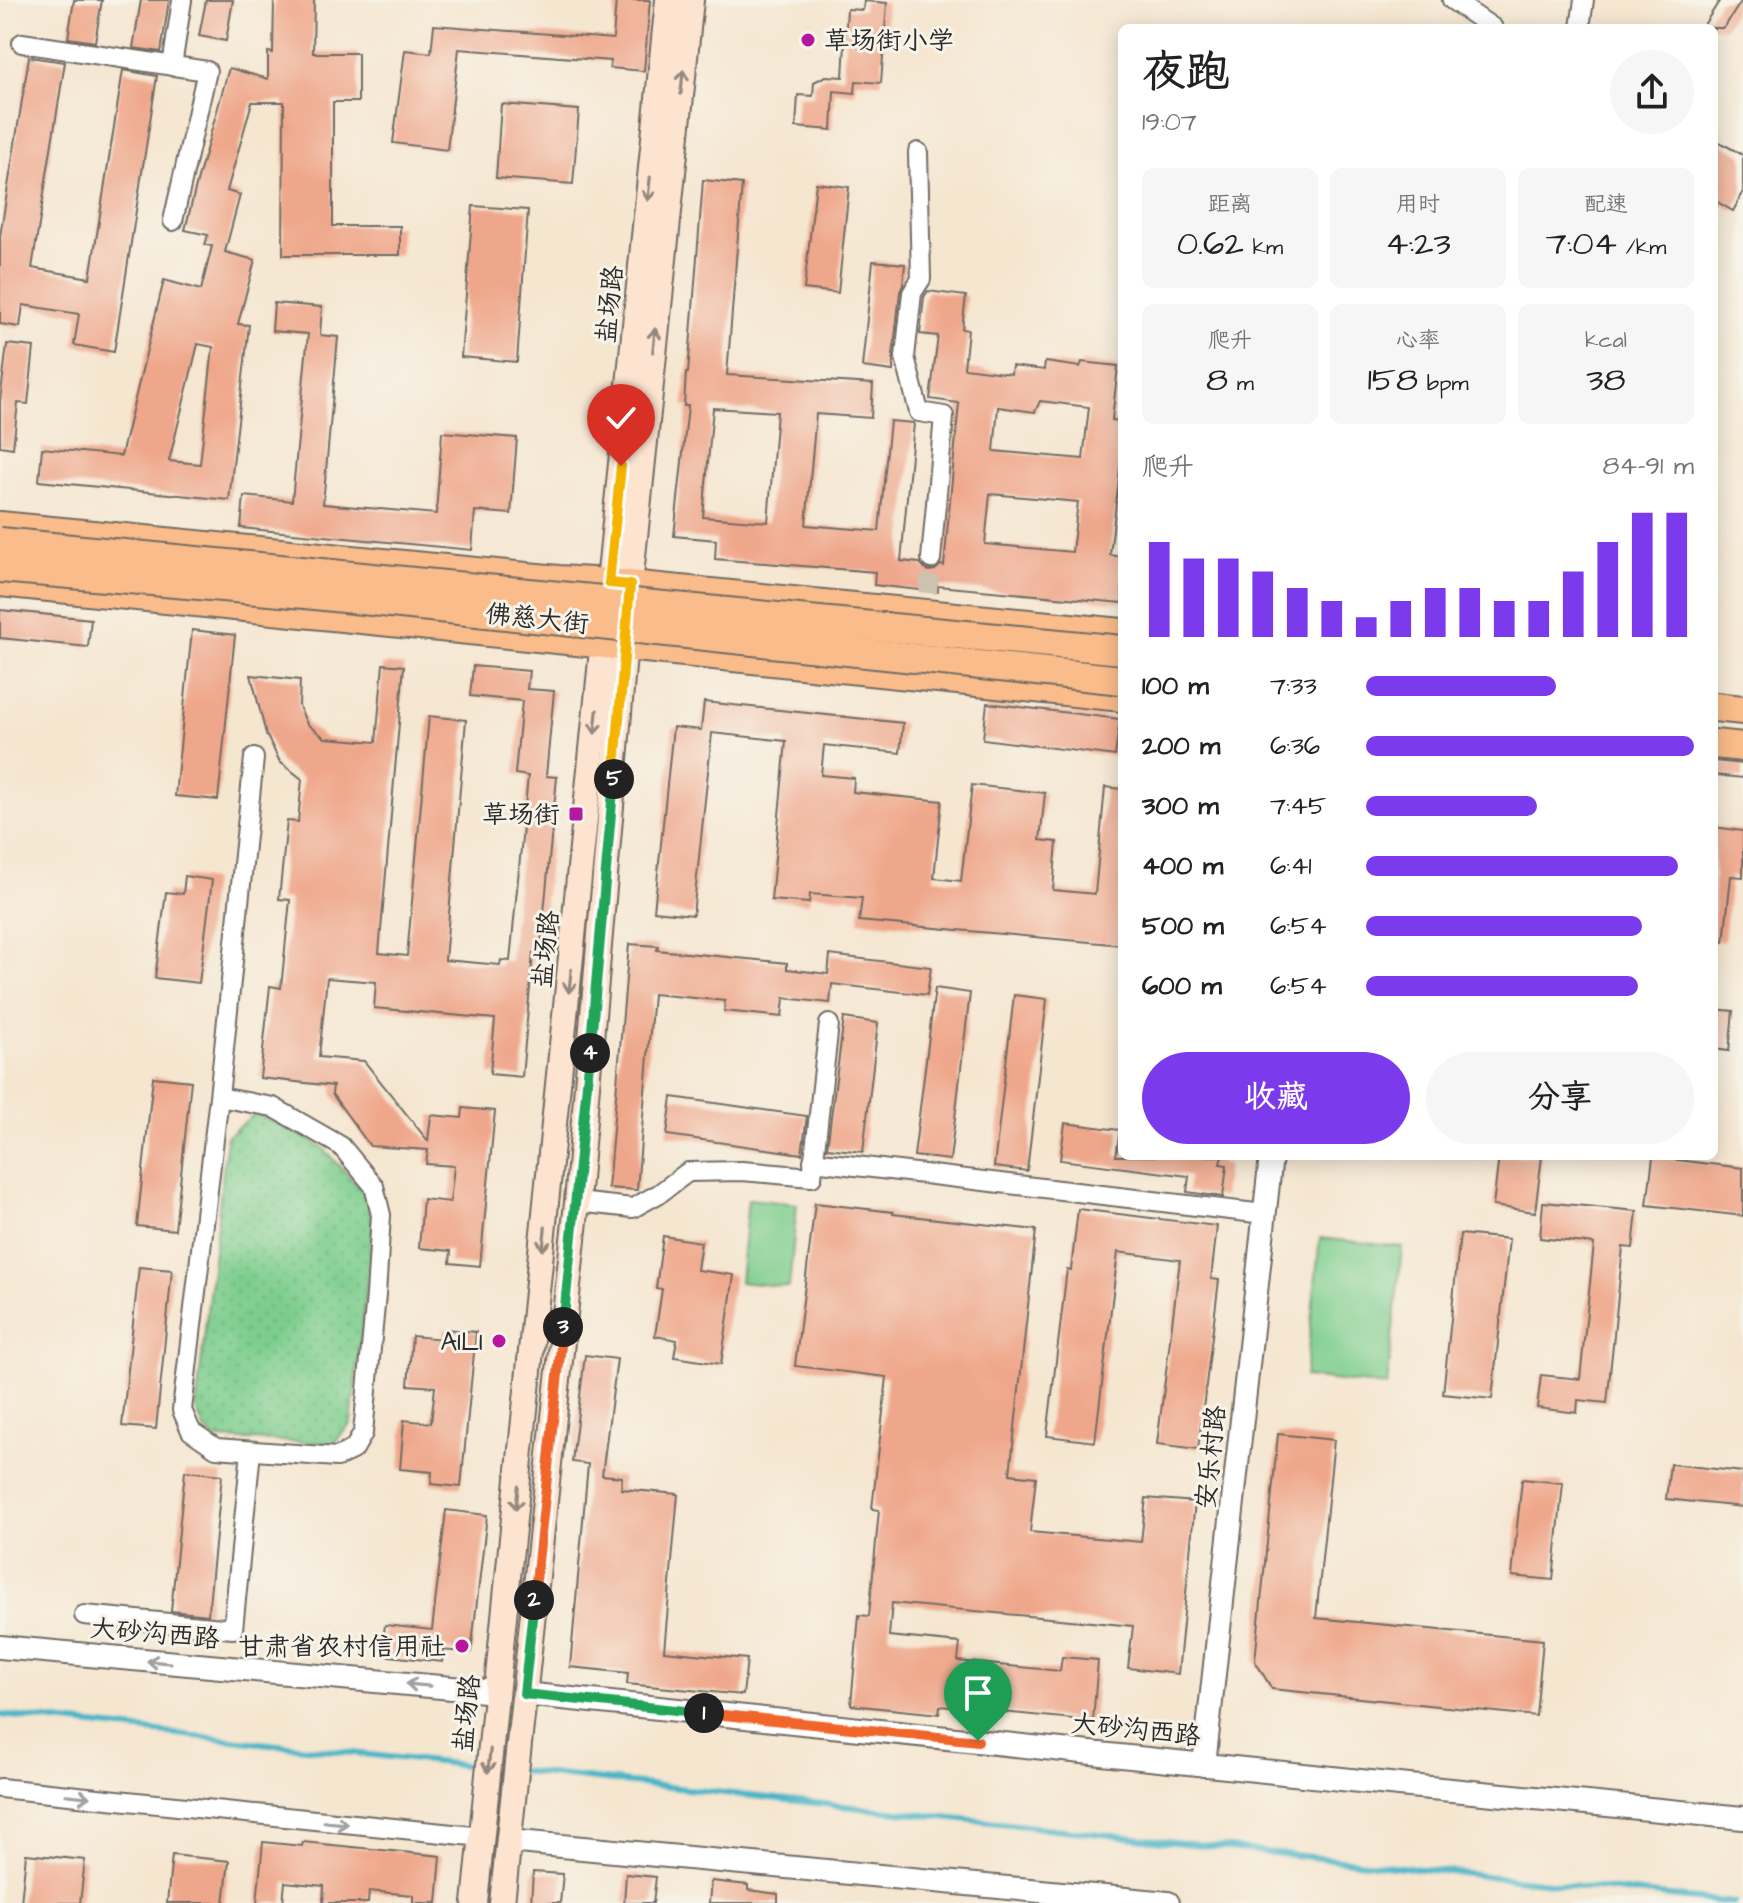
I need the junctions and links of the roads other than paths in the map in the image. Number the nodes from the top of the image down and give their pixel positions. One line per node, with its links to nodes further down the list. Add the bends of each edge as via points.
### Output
1 (182, 0): 9 (street)
2 (668, 0): 17 (main road, 盐场路, one-way to 17)
3 (691, 0): 17 (main road, 盐场路, one-way to 3)
4 (1452, 0): 6 (street)
5 (1584, 0): 7 (street)
6 (1487, 24)
7 (1581, 24)
8 (22, 43): 9 (street)
9 (172, 66): 11 (street, via 207,71)
10 (918, 152): 14 (street, via 921,279 912,293 905,357 919,412 944,416)
11 (173, 221)
12 (0, 526): 17 (main road)
13 (0, 542): 20 (main road, 佛慈大街, bridge)
14 (931, 559)
15 (0, 568): 21 (main road, 佛慈大街, bridge, via 305,594)
16 (0, 582): 19 (main road)
17 (620, 584): 18 (main road, via 928,603); 19 (main road, 盐场路)
18 (1118, 632)
19 (614, 645): 22 (main road); 32 (main road, 盐场路); 37 (main road, 盐场路, one-way to 37)
20 (1118, 650)
21 (1118, 680)
22 (1118, 697)
23 (1718, 707): 24 (main road)
24 (1743, 710)
25 (1718, 744): 26 (main road)
26 (1743, 747)
27 (254, 758): 29 (street)
28 (829, 1024): 31 (street)
29 (219, 1097): 34 (street, via 182,1410 191,1431 216,1448); 34 (street, via 273,1107 341,1146 374,1186 381,1215 363,1433 354,1449 337,1457)
30 (1271, 1160): 33 (street, 安乐村路)
31 (813, 1161): 32 (street, via 812,1177 688,1172 633,1208); 33 (street)
32 (577, 1202): 38 (main road, 盐场路)
33 (1264, 1214): 39 (street, 安乐村路)
34 (251, 1451): 35 (street, via 233,1629)
35 (84, 1615)
36 (0, 1647): 37 (street, 大砂沟西路, one-way to 36)
37 (496, 1692): 42 (main road, 盐场路, one-way to 42)
38 (524, 1694): 39 (street, 大砂沟西路); 43 (main road, 盐场路)
39 (1204, 1765): 41 (street, 大砂沟西路)
40 (0, 1788): 42 (street, one-way to 42)
41 (1743, 1818)
42 (482, 1837): 44 (main road, 盐场路)
43 (508, 1841): 45 (main road, 盐场路); 46 (street)
44 (475, 1903)
45 (502, 1903)
46 (1168, 1903)

